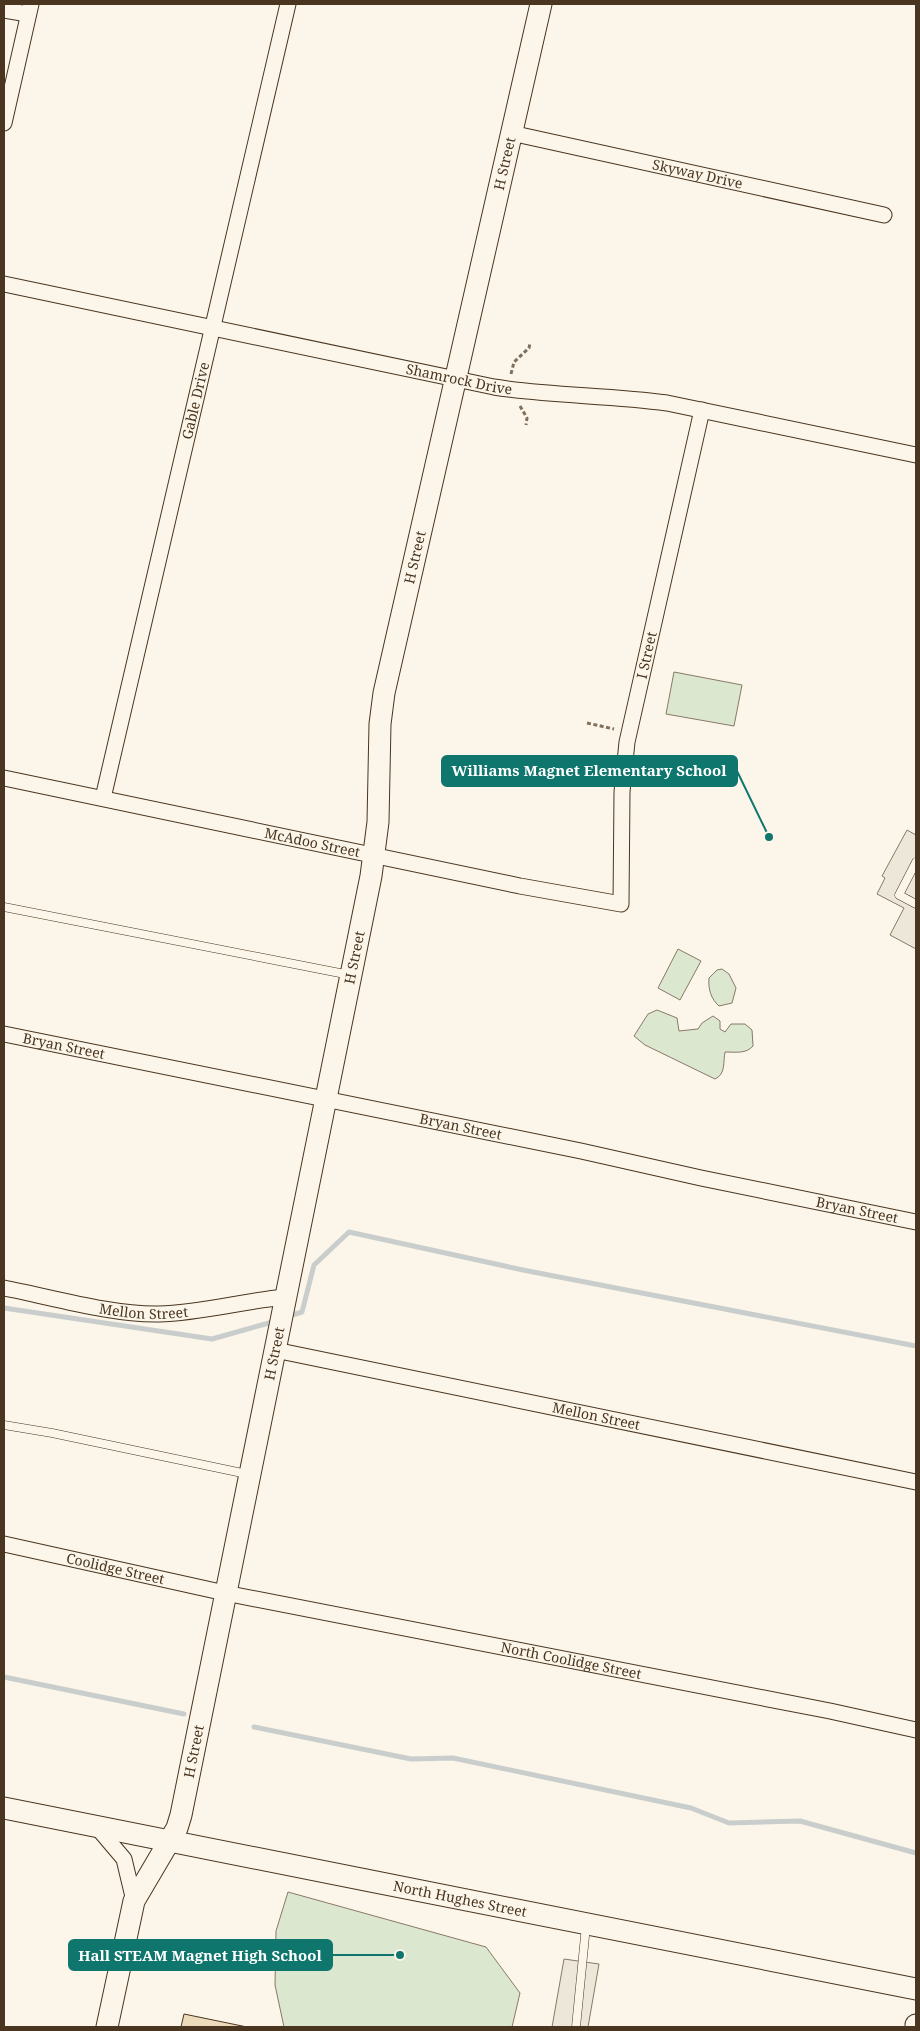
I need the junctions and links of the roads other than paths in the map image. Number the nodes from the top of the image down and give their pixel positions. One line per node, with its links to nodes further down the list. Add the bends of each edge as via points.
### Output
1 (288, 4): 9 (street, Gable Drive)
2 (541, 4): 6 (street, H Street)
3 (29, 9): 4 (street); 5 (street)
4 (4, 10)
5 (4, 124)
6 (511, 133): 7 (street, Skyway Drive); 10 (street, H Street)
7 (884, 215)
8 (4, 284): 9 (street, Shamrock Drive)
9 (213, 327): 10 (street, Shamrock Drive); 14 (street, Gable Drive)
10 (455, 379): 11 (street, Shamrock Drive, via 515,390 632,398); 15 (street, H Street, via 384,693 380,724 378,822)
11 (702, 410): 12 (street, Shamrock Drive); 17 (street, I Street, via 629,732 622,792)
12 (916, 455)
13 (4, 778): 14 (street, McAdoo Street)
14 (103, 798): 15 (street, McAdoo Street)
15 (373, 856): 17 (street, McAdoo Street); 20 (street, H Street)
16 (916, 862): 18 (lane, via 899,895)
17 (621, 904)
18 (916, 904)
19 (4, 907): 20 (lane)
20 (351, 975): 22 (street, H Street)
21 (4, 1034): 22 (street, Bryan Street)
22 (325, 1100): 23 (street, Bryan Street); 25 (street, H Street)
23 (916, 1222)
24 (4, 1288): 25 (street, Mellon Street, via 144,1314 180,1312 254,1300)
25 (284, 1303): 26 (street, H Street)
26 (276, 1344): 28 (street, H Street); 29 (street, Mellon Street)
27 (4, 1426): 28 (lane)
28 (249, 1474): 31 (street, H Street)
29 (916, 1482)
30 (4, 1544): 31 (street, Coolidge Street)
31 (225, 1593): 32 (street, North Coolidge Street); 35 (street, H Street, via 182,1815)
32 (916, 1730)
33 (4, 1808): 34 (street, North Hughes Street)
34 (96, 1826): 35 (street, North Hughes Street); 36 (street, H Street, via 124,1860)
35 (170, 1840): 36 (street, H Street); 37 (street, North Hughes Street)
36 (134, 1901): 39 (street, H Street)
37 (586, 1924): 38 (street, North Hughes Street); 40 (lane)
38 (916, 1989)
39 (107, 2027)
40 (576, 2027)

